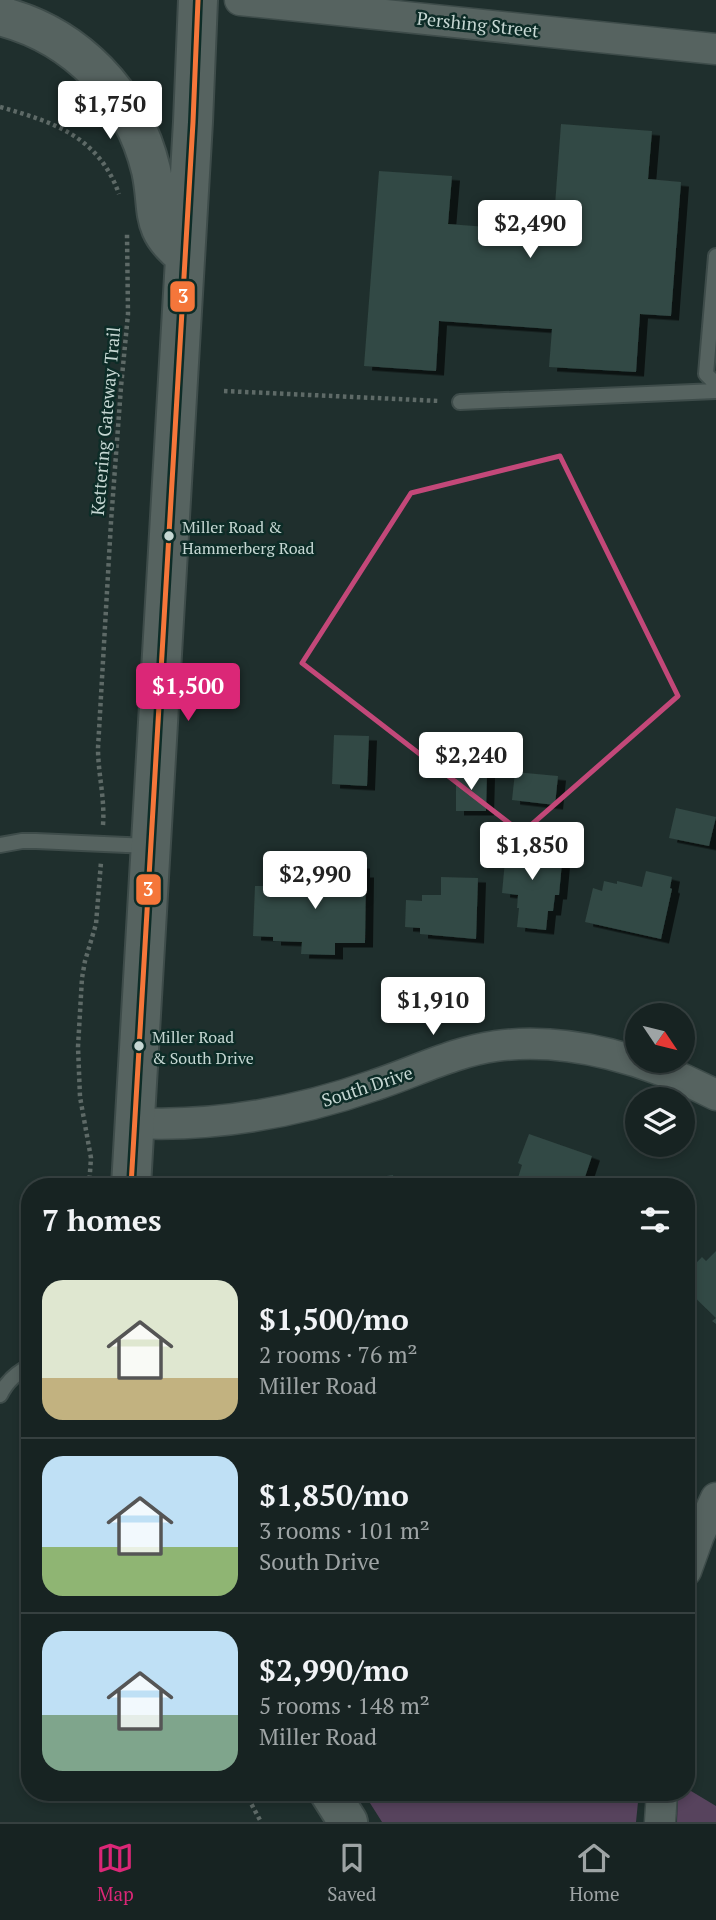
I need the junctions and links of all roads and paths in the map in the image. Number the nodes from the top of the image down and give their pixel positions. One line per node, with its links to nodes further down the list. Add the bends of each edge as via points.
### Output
1 (198, 0): 8 (main road)
2 (240, 0): 4 (street, Pershing Street)
3 (0, 16): 8 (main road, via 62,42 114,89 146,153 161,232)
4 (716, 49)
5 (0, 107): 6 (path, via 48,122 82,141 101,160)
6 (120, 198)
7 (126, 225): 14 (path, Kettering Gateway Trail, via 128,314 98,760)
8 (185, 256): 16 (main road)
9 (716, 256): 10 (lane, via 706,374)
10 (716, 384)
11 (224, 391): 13 (path)
12 (716, 391): 13 (lane)
13 (460, 402)
14 (104, 805)
15 (0, 845): 16 (lane, via 36,841)
16 (151, 846): 19 (main road)
17 (100, 863): 20 (path, via 96,924 83,968 78,1047)
18 (716, 1095): 19 (street, South Drive, via 607,1054 551,1045 514,1045 448,1058 293,1108 200,1123)
19 (134, 1123): 21 (main road)
20 (90, 1178)
21 (131, 1178)
22 (21, 1370): 23 (lane)
23 (0, 1395)
24 (716, 1498): 25 (street)
25 (695, 1546)
26 (250, 1801): 29 (path)
27 (335, 1801): 30 (main road)
28 (661, 1801): 31 (street)
29 (261, 1822)
30 (348, 1822)
31 (660, 1822)

